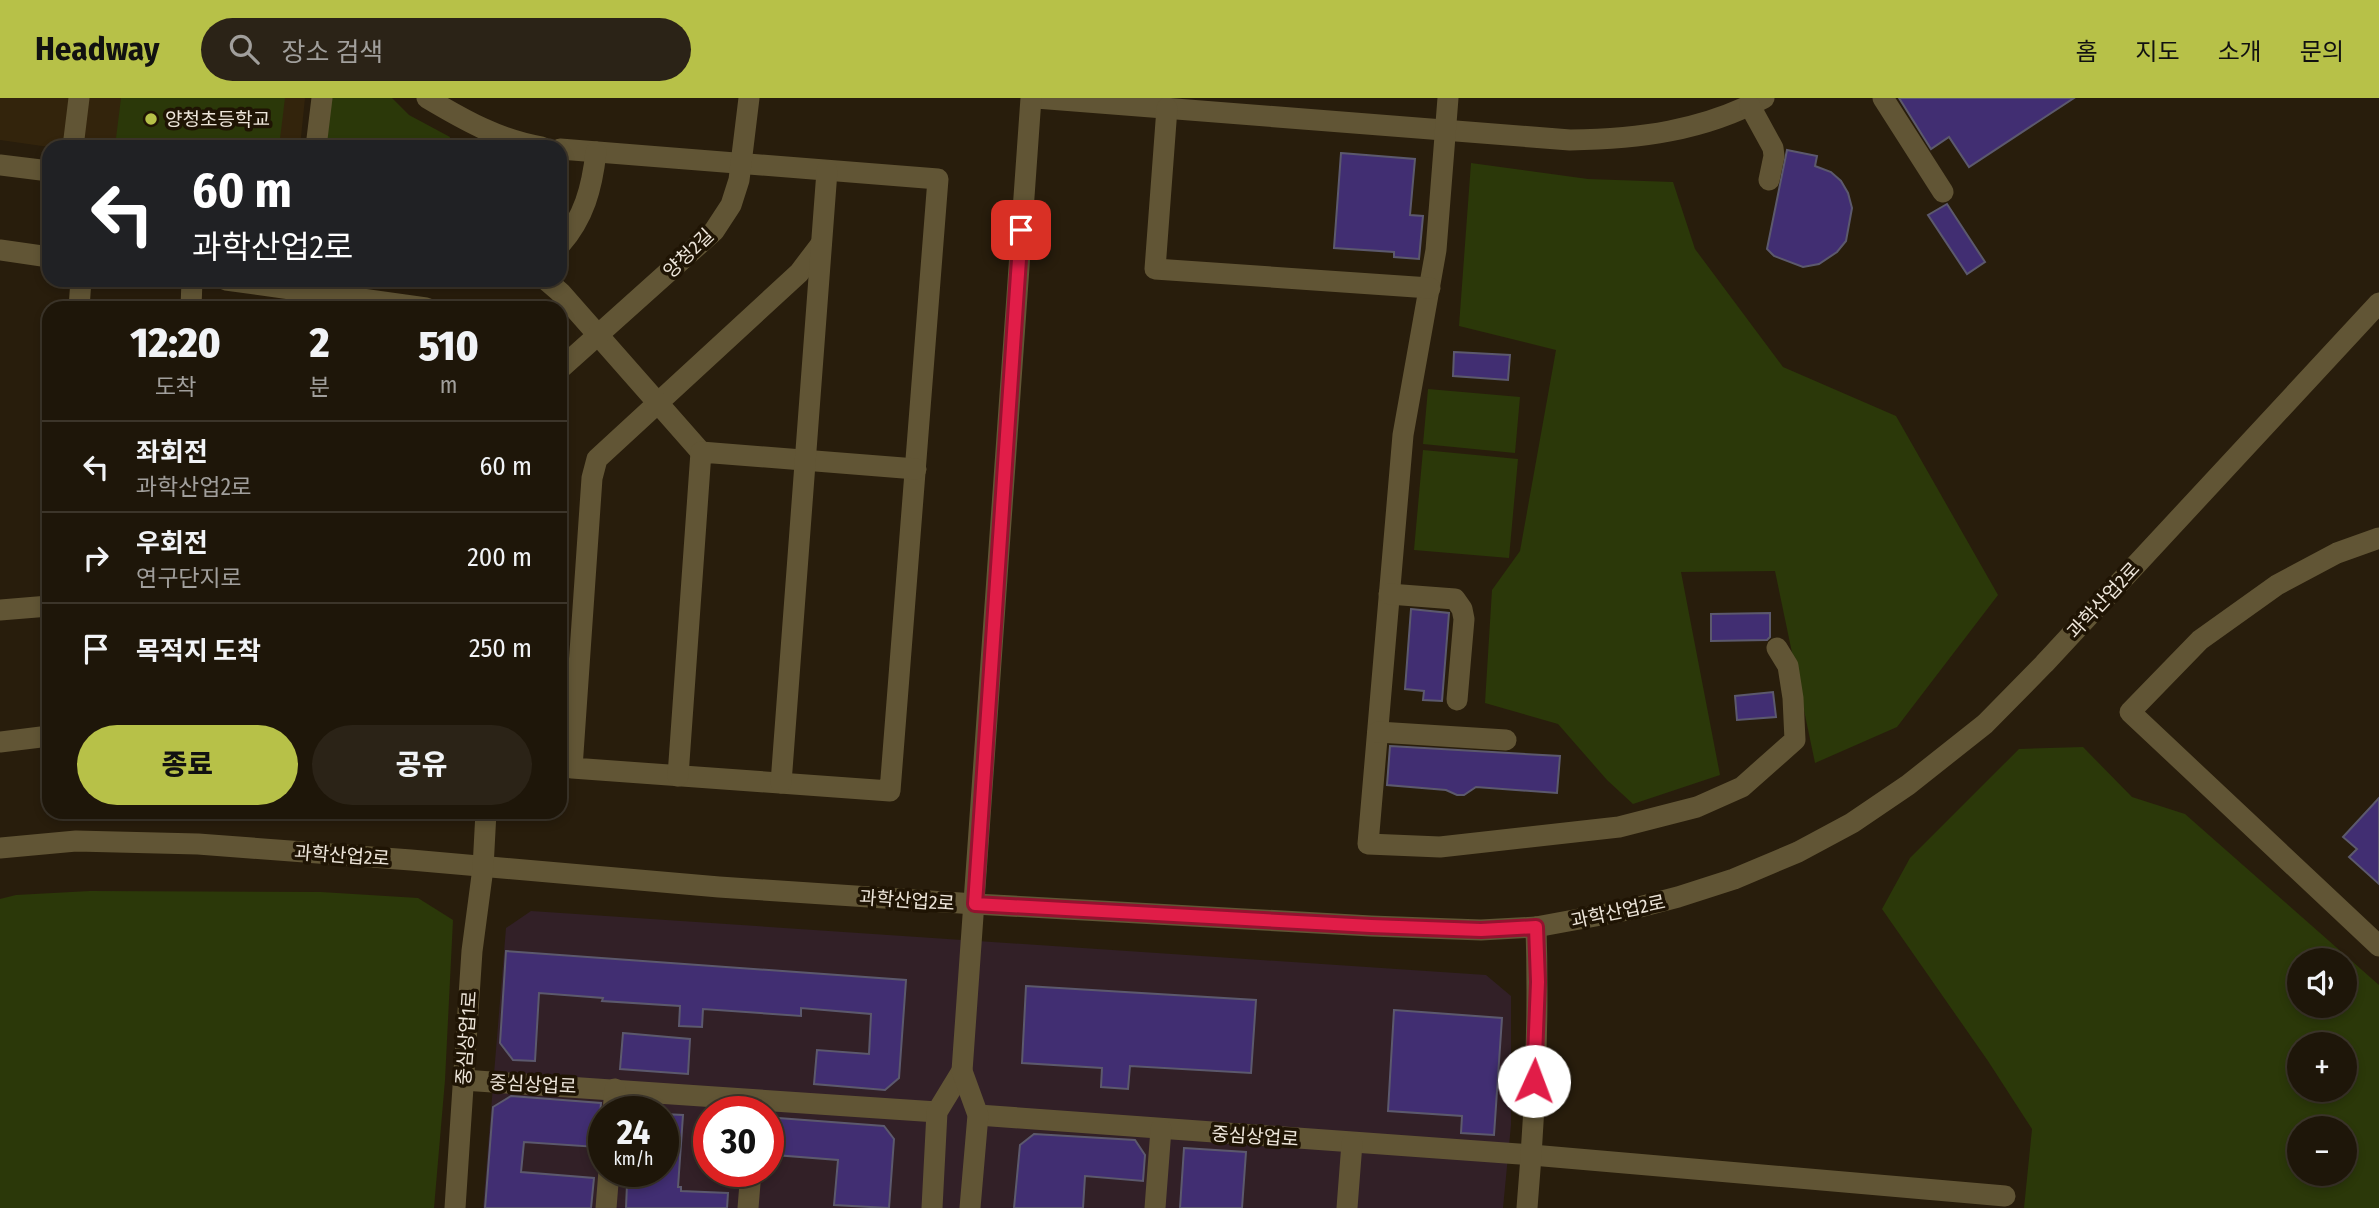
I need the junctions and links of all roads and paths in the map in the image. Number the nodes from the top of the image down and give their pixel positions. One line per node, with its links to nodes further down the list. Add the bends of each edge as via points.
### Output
1 (79, 98): 12 (street)
2 (322, 98): 13 (street)
3 (427, 98): 14 (street, via 464,121)
4 (749, 98): 17 (street, 양청2길)
5 (1033, 98): 8 (street); 57 (street)
6 (1448, 98): 11 (street)
7 (1883, 98): 22 (street)
8 (1142, 102): 10 (street)
9 (1757, 102): 11 (street, via 1705,123 1619,139); 21 (street, via 1773,148)
10 (1167, 108): 11 (street); 29 (street, via 1156,270)
11 (1444, 131): 29 (street)
12 (74, 140)
13 (317, 140)
14 (515, 140)
15 (567, 150): 16 (street)
16 (596, 152): 17 (street); 23 (street, via 589,196)
17 (742, 164): 20 (street); 35 (street, 양청2길, via 730,205 714,231)
18 (0, 165): 19 (street)
19 (42, 170)
20 (827, 171): 24 (street); 40 (street, via 938,179)
21 (1769, 180)
22 (1942, 192)
23 (567, 236)
24 (821, 244): 37 (street, via 799,273); 39 (street)
25 (0, 250): 26 (street)
26 (42, 256)
27 (266, 287): 30 (street)
28 (553, 287): 32 (street)
29 (1430, 288): 42 (street, via 1405,413)
30 (301, 293): 31 (street)
31 (368, 301)
32 (566, 301)
33 (567, 302): 35 (street)
34 (2379, 303): 58 (street, 과학산업2로, via 2044,664 1985,723 1908,785 1852,823 1734,879 1628,910)
35 (598, 335): 36 (street, 양청2길); 37 (street)
36 (567, 363)
37 (657, 403): 38 (street); 45 (street, via 597,459)
38 (701, 452): 39 (street); 52 (street)
39 (805, 460): 40 (street); 53 (street)
40 (916, 469): 53 (street, via 891,791)
41 (2379, 538): 59 (street, via 2337,553 2277,585 2200,640 2130,712)
42 (1389, 594): 47 (street, via 1455,599 1462,609); 48 (street)
43 (42, 607): 44 (street)
44 (0, 610)
45 (571, 634): 52 (street, via 572,768)
46 (1777, 648): 48 (street, via 1788,666 1795,740 1742,788 1697,807 1619,827 1440,847 1368,844)
47 (1457, 700)
48 (1378, 732): 50 (street)
49 (42, 737): 51 (street)
50 (1506, 740)
51 (0, 742)
52 (678, 776): 53 (street)
53 (781, 783)
54 (485, 819): 56 (street)
55 (0, 848): 56 (street, 과학산업2로, via 76,841 198,844)
56 (483, 868): 57 (street, 과학산업2로); 61 (street, 중심상업1로)
57 (975, 904): 58 (street, 과학산업2로, via 1371,926); 60 (street)
58 (1536, 927): 70 (street)
59 (2379, 946)
60 (962, 1071): 66 (street); 67 (street)
61 (463, 1080): 62 (street, 중심상업로); 74 (street, 중심상업1로)
62 (615, 1089): 63 (street); 64 (street, 중심상업로)
63 (615, 1096)
64 (693, 1098)
65 (784, 1106): 66 (street, 중심상업로)
66 (937, 1112): 77 (street)
67 (978, 1115): 68 (street, 중심상업로); 78 (street)
68 (1161, 1129): 69 (street, 중심상업로); 79 (street)
69 (1352, 1143): 70 (street, 중심상업로); 80 (street)
70 (1532, 1155): 73 (street, 중심상업로); 81 (street)
71 (608, 1187): 75 (street)
72 (750, 1187): 76 (street)
73 (2005, 1196)
74 (454, 1208)
75 (606, 1208)
76 (748, 1208)
77 (932, 1208)
78 (970, 1208)
79 (1155, 1208)
80 (1347, 1208)
81 (1527, 1208)

